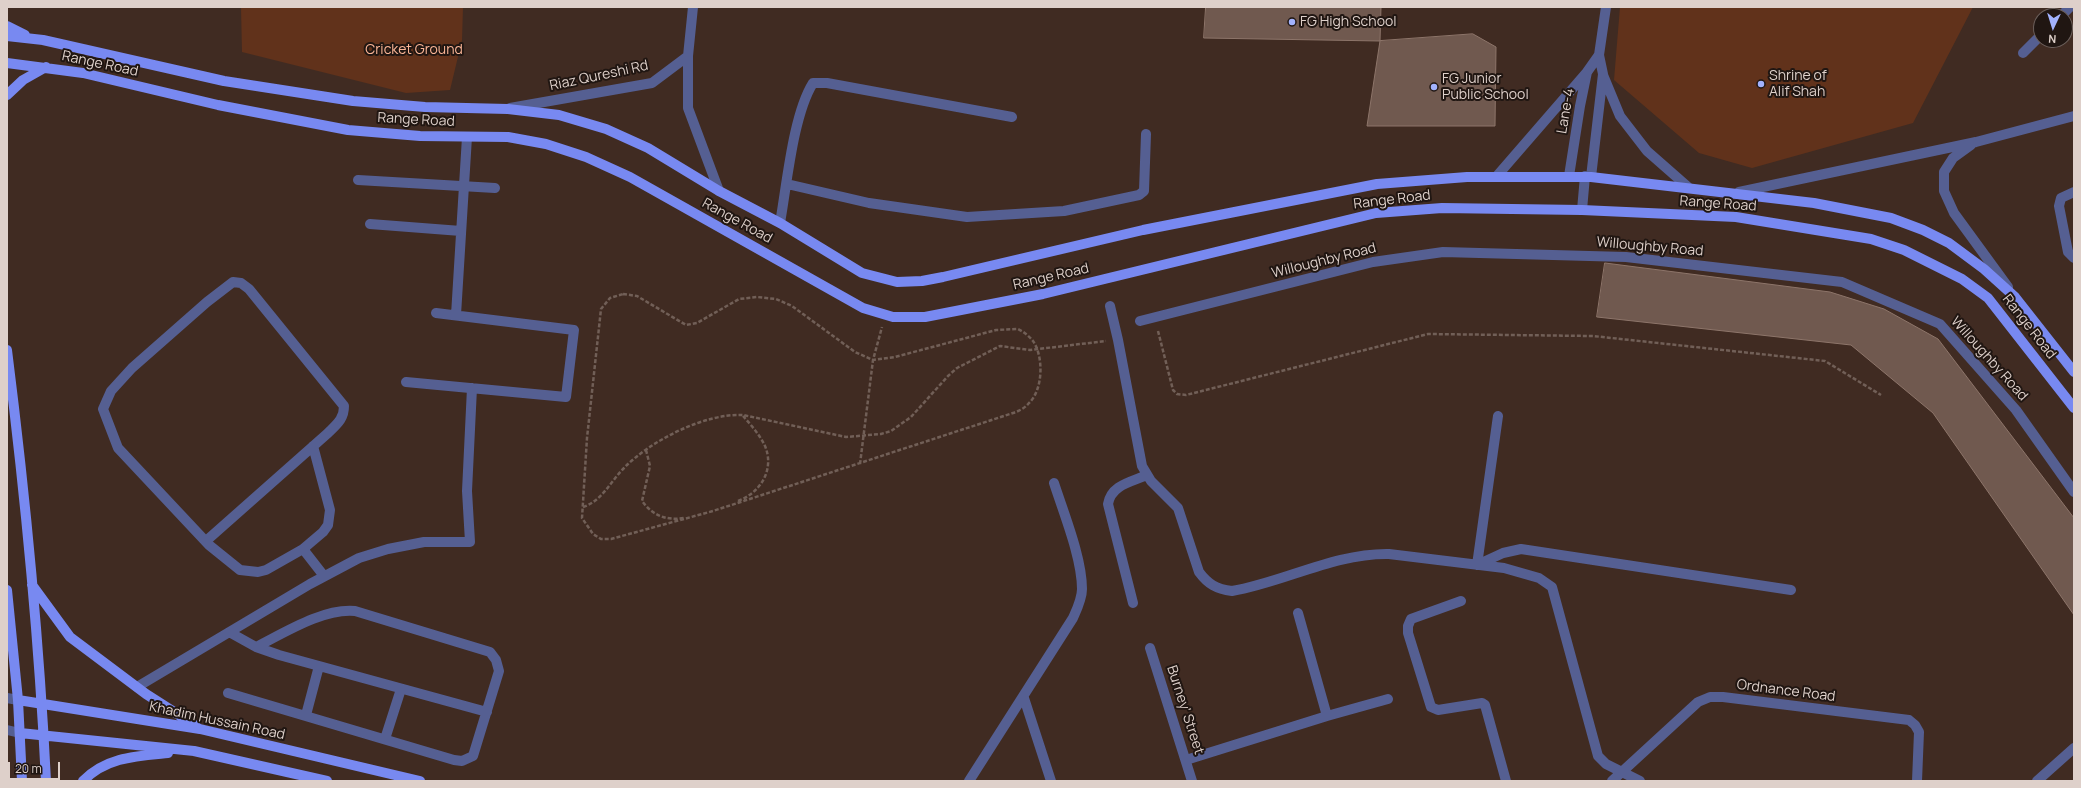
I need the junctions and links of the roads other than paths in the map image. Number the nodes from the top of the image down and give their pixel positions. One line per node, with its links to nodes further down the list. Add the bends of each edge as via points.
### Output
1 (693, 7): 9 (street)
2 (1606, 7): 8 (street, Lane-4)
3 (7, 26): 5 (main road, via 22,34)
4 (7, 36): 5 (main road)
5 (43, 40): 15 (main road, via 224,81 353,102)
6 (2033, 43): 7 (street)
7 (2022, 53)
8 (1599, 55): 12 (street, Lane-4); 13 (street, Lane-4)
9 (688, 56): 15 (street, Riaz Qureshi Rd, via 652,82); 29 (street, via 688,108)
10 (7, 64): 11 (main road, Range Road)
11 (46, 67): 14 (main road, via 23,80); 19 (main road, Range Road, via 83,73 218,105 348,130)
12 (1588, 72): 21 (street, Lane-4); 23 (street)
13 (1603, 74): 22 (street, Lane-4); 27 (street, via 1620,116 1647,151)
14 (7, 95)
15 (508, 109): 29 (main road, via 559,115 606,129 648,148)
16 (2074, 116): 20 (street)
17 (1012, 117): 25 (street, via 827,83 813,83 804,102)
18 (1146, 134): 25 (street, via 1144,191 1139,195 1064,211 967,217 869,203)
19 (467, 137): 26 (street); 32 (main road, Range Road, via 508,137 546,144 586,157 630,178 863,308 893,317 925,317 1043,294 1376,214 1442,208)
20 (1976, 142): 30 (street); 37 (street, via 1953,158 1944,172 1944,191 1954,213)
21 (1569, 176): 22 (main road); 23 (main road)
22 (1588, 176): 27 (main road); 32 (street, Lane-4)
23 (1496, 177): 33 (main road, via 1376,184 1143,230 922,281 897,282 862,273)
24 (358, 180): 26 (street)
25 (787, 184): 33 (street)
26 (464, 186): 28 (street); 35 (street)
27 (1688, 187): 30 (main road)
28 (495, 188)
29 (719, 191): 33 (main road)
30 (1739, 192): 37 (main road, via 1814,202 1891,218 1923,230 1949,243 1984,269)
31 (2074, 192): 36 (street, via 2061,198 2059,206 2068,252)
32 (1582, 210): 46 (main road, Range Road, via 1736,217 1871,239 1904,250 1962,279 1988,298)
33 (780, 223)
34 (370, 224): 35 (street)
35 (461, 231): 40 (street)
36 (2074, 258)
37 (2015, 297): 43 (main road)
38 (1110, 306): 49 (street, via 1139,456)
39 (436, 313): 40 (street)
40 (456, 315): 45 (street, via 574,330 566,397)
41 (1140, 322): 51 (street, Willoughby Road, via 1373,262 1443,252 1626,257 1842,282 1940,324 2016,410)
42 (7, 350): 56 (main road)
43 (2074, 372)
44 (406, 382): 45 (street)
45 (472, 388): 55 (street, via 467,491 470,542 424,542 388,549 359,558)
46 (2074, 408)
47 (1498, 416): 54 (street)
48 (313, 446): 52 (street); 52 (street, via 341,420 344,406 249,289 241,283 233,282 132,368 110,391 103,409 118,448); 53 (street, via 330,510 330,519 323,532)
49 (1147, 475): 54 (street, via 1178,508 1199,572 1205,581 1221,590 1242,589 1341,560 1372,554); 60 (street, via 1117,488 1112,492 1108,504)
50 (1054, 483): 70 (street, via 1080,569 1082,590 1073,618)
51 (2074, 492)
52 (206, 541): 53 (street, via 240,570 258,572)
53 (303, 549): 55 (street)
54 (1477, 565): 58 (street, via 1503,553 1522,549); 85 (street, via 1504,568 1539,578 1552,587 1598,756 1606,764)
55 (324, 576): 62 (street)
56 (32, 585): 66 (main road, via 70,636); 73 (main road)
57 (7, 590): 72 (main road)
58 (1791, 590)
59 (1460, 601): 94 (street, via 1411,618 1408,633 1431,707 1438,710 1482,703 1485,705)
60 (1133, 602)
61 (1298, 613): 76 (street)
62 (229, 632): 63 (street); 66 (street)
63 (256, 647): 65 (street); 74 (street, via 322,616 341,610 355,611 490,652 496,660 498,671)
64 (1150, 648): 84 (street, Burney' Street)
65 (318, 666): 67 (street); 75 (street)
66 (137, 687): 77 (main road)
67 (401, 688): 74 (street); 81 (street)
68 (228, 693): 75 (street)
69 (7, 698): 72 (street, Khadim Hussain Road)
70 (1024, 698): 91 (street); 92 (street)
71 (1388, 699): 76 (street)
72 (18, 700): 73 (main road, Khadim Hussain Road); 79 (main road)
73 (43, 704): 77 (main road, Khadim Hussain Road); 80 (main road)
74 (487, 712): 81 (street, via 473,756 462,761)
75 (306, 715): 81 (street)
76 (1327, 716): 84 (street)
77 (200, 729): 90 (main road, Khadim Hussain Road)
78 (7, 730): 79 (street)
79 (20, 733): 80 (main road); 86 (main road)
80 (44, 736): 83 (main road); 87 (main road)
81 (385, 739)
82 (2074, 748): 98 (street)
83 (194, 751): 88 (main road, via 118,759 92,772); 89 (main road)
84 (1186, 760): 93 (street, Burney' Street)
85 (1622, 772): 95 (street, Ordnance Road); 96 (street); 97 (street, Ordnance Road, via 1698,702 1723,697 1909,720 1919,732)
86 (22, 781)
87 (46, 781)
88 (83, 781)
89 (327, 781)
90 (420, 781)
91 (969, 781)
92 (1051, 781)
93 (1192, 781)
94 (1506, 781)
95 (1612, 781)
96 (1640, 781)
97 (1917, 781)
98 (2037, 781)

